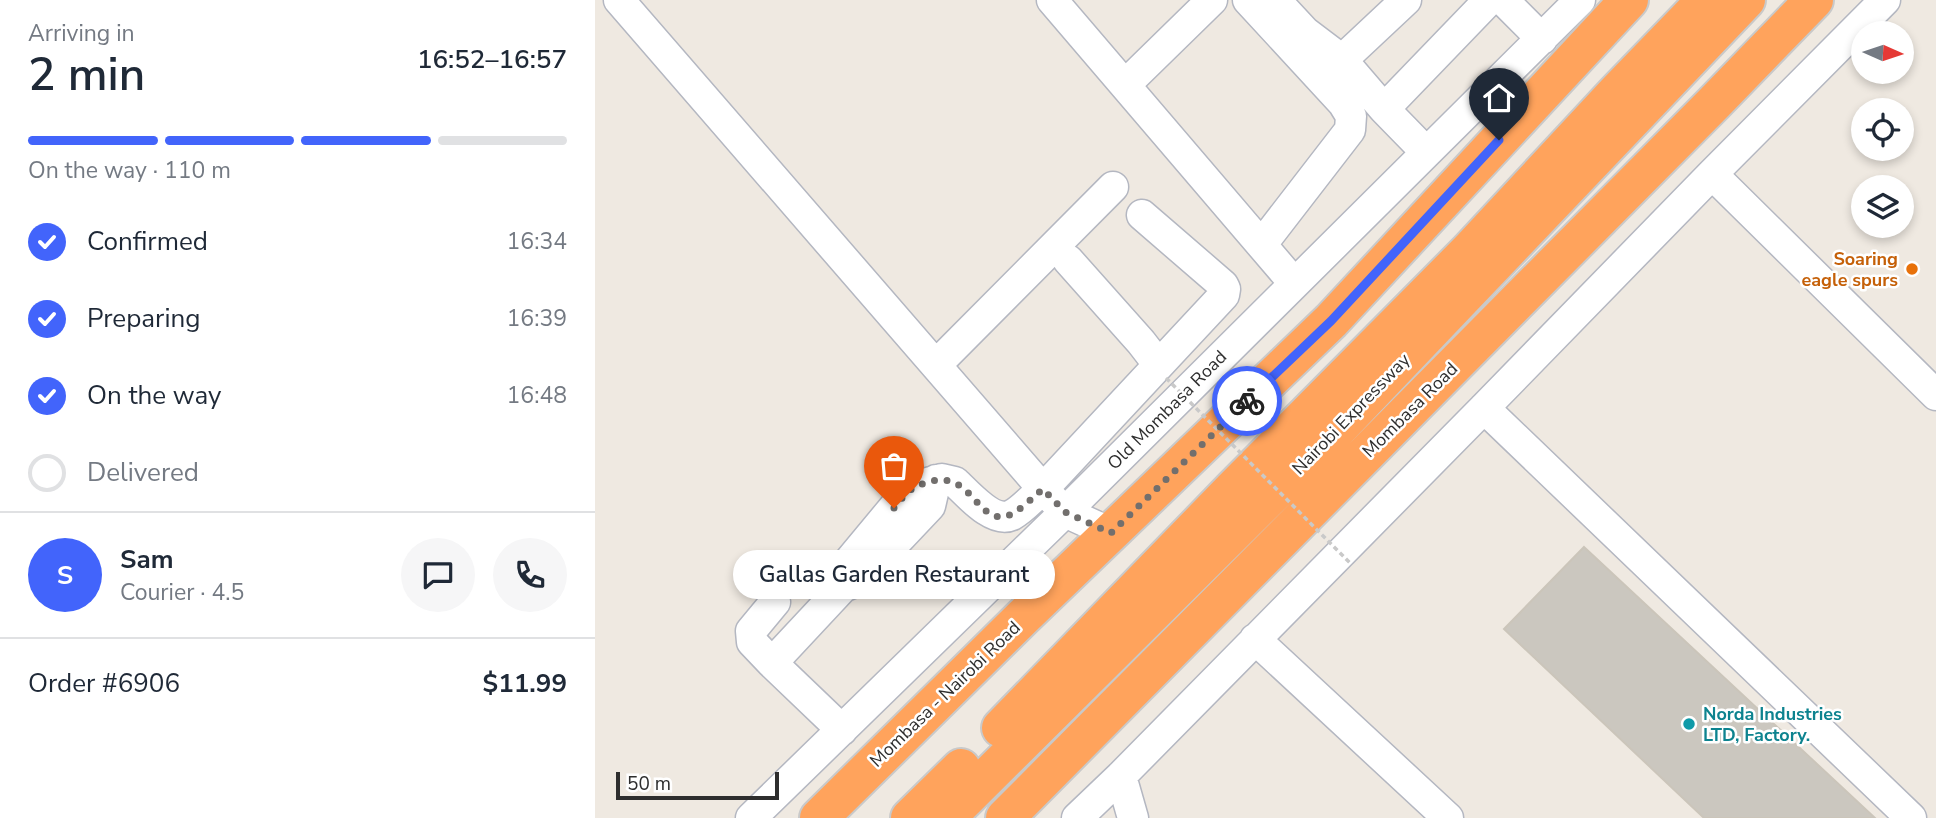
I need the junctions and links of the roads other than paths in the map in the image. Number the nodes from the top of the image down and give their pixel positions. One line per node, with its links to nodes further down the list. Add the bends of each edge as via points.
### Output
1 (619, 0): 26 (street)
2 (1052, 0): 17 (street)
3 (1212, 0): 17 (street)
4 (1248, 0): 23 (street, via 1351,116 1350,131)
5 (1275, 0): 16 (street)
6 (1406, 0): 16 (street)
7 (1489, 0): 18 (street)
8 (1503, 0): 15 (street)
9 (1580, 0): 15 (street, Old Mombasa Road)
10 (1629, 0): 32 (highway, Mombasa - Nairobi Road, via 1331,321)
11 (1706, 0): 40 (highway, Nairobi Expressway, via 1470,250)
12 (1746, 0): 41 (highway, Nairobi Expressway, via 1322,444)
13 (1814, 0): 42 (highway, Mombasa Road)
14 (1885, 0): 20 (street)
15 (1542, 39): 19 (street, Old Mombasa Road)
16 (1342, 60): 18 (street)
17 (1125, 85): 23 (street)
18 (1384, 109): 19 (street)
19 (1426, 152): 25 (street, Old Mombasa Road)
20 (1712, 174): 28 (street); 29 (street)
21 (1113, 187): 26 (street)
22 (1142, 215): 27 (street, via 1225,289)
23 (1262, 244): 25 (street)
24 (1068, 260): 27 (street)
25 (1294, 283): 31 (street, Old Mombasa Road)
26 (936, 365): 30 (street)
27 (1162, 371): 30 (street)
28 (1936, 395)
29 (1484, 408): 34 (street); 46 (street)
30 (1043, 489): 31 (street); 35 (street, via 1012,515 1002,517 993,515 955,482 936,480 930,506 860,580 843,587)
31 (1065, 512): 32 (street); 36 (street, Old Mombasa Road)
32 (1111, 533): 39 (highway, Mombasa - Nairobi Road)
33 (775, 602): 35 (street, via 751,631 752,642)
34 (1255, 639): 37 (street); 45 (street)
35 (772, 663): 36 (street)
36 (842, 730): 38 (street, Old Mombasa Road)
37 (1121, 776): 43 (street); 44 (street)
38 (751, 818)
39 (819, 818)
40 (910, 818)
41 (946, 818)
42 (1005, 818)
43 (1077, 818)
44 (1133, 818)
45 (1448, 818)
46 (1911, 818)

